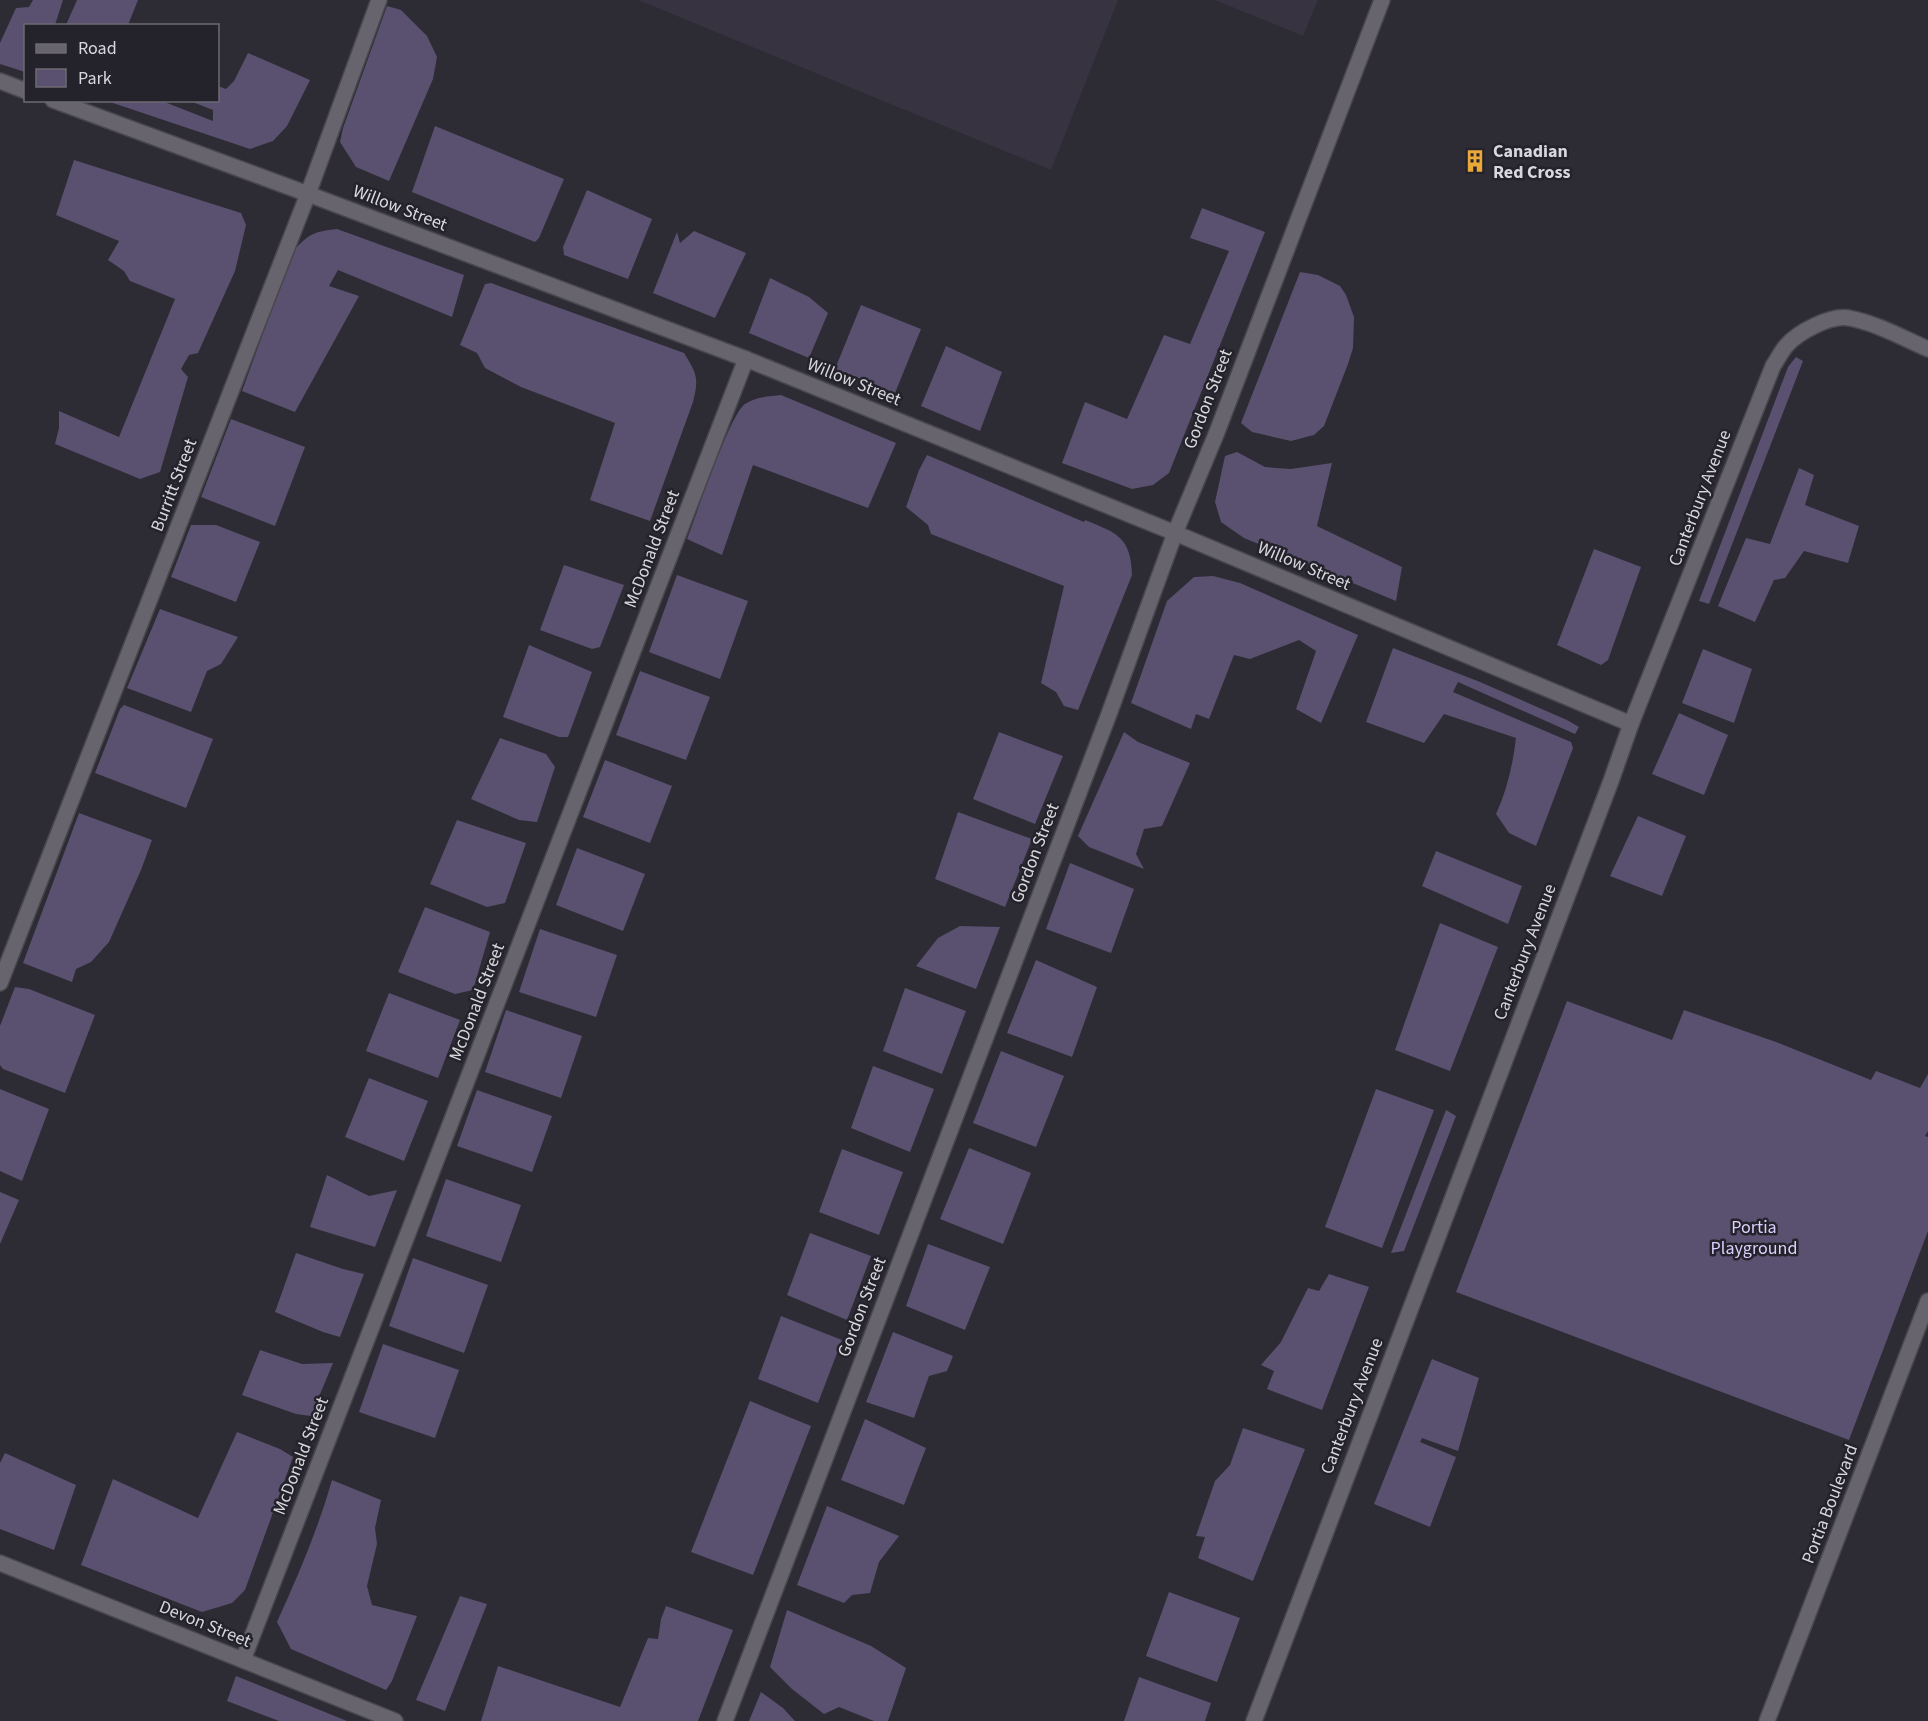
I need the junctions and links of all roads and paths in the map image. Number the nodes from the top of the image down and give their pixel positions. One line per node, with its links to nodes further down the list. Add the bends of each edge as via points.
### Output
1 (379, 0): 6 (street, Burritt Street)
2 (1382, 0): 9 (street, Gordon Street)
3 (0, 81): 4 (street)
4 (24, 90)
5 (58, 102): 6 (street, Willow Street)
6 (308, 194): 8 (street, Willow Street); 11 (street, Burritt Street)
7 (1928, 349): 10 (street, Canterbury Avenue, via 1846,318 1824,322 1786,346 1773,366)
8 (746, 358): 9 (street, Willow Street); 14 (street, McDonald Street)
9 (1175, 534): 10 (street, Willow Street); 16 (street, Gordon Street)
10 (1631, 724): 17 (street, Canterbury Avenue)
11 (0, 983)
12 (1928, 1301): 18 (street, Portia Boulevard)
13 (0, 1563): 14 (street, Devon Street)
14 (243, 1660): 15 (street, Devon Street)
15 (395, 1721)
16 (725, 1721)
17 (1254, 1721)
18 (1767, 1721)

